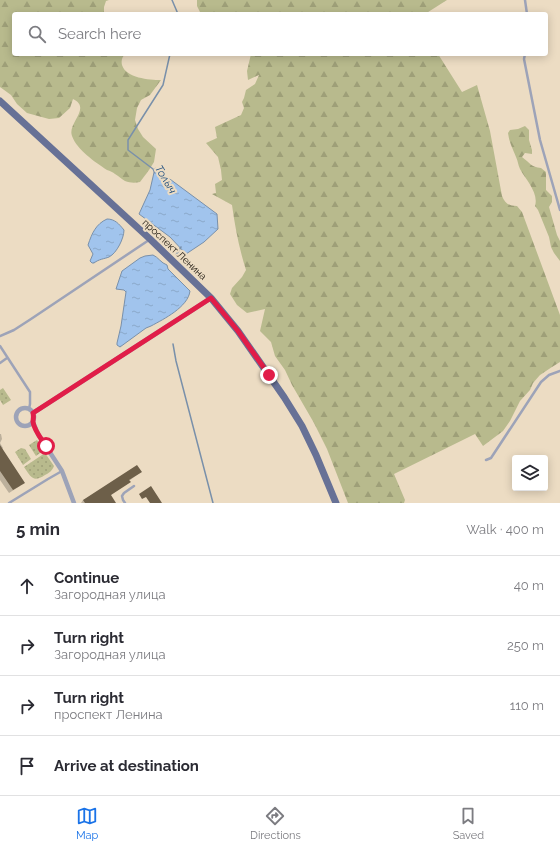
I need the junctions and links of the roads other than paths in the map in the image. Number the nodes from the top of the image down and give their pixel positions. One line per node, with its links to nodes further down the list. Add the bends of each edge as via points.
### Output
1 (525, 0): 2 (lane)
2 (527, 12)
3 (525, 56): 5 (lane, via 540,140)
4 (0, 101): 6 (main road, проспект Ленина)
5 (560, 210)
6 (150, 239): 7 (main road, проспект Ленина); 8 (lane, via 32,320)
7 (211, 298): 14 (street); 22 (main road, проспект Ленина, via 238,331 302,426)
8 (0, 336)
9 (0, 346): 10 (lane)
10 (7, 358): 11 (lane); 13 (lane, via 30,392)
11 (0, 363)
12 (560, 371): 16 (lane, via 549,375 541,382 491,458)
13 (29, 409): 14 (street); 15 (street, via 20,409 16,413 16,419 19,424 25,426)
14 (33, 413): 15 (street)
15 (33, 422): 17 (street)
16 (486, 460)
17 (62, 471): 19 (lane); 20 (street)
18 (134, 486): 21 (lane, via 122,496)
19 (9, 503)
20 (74, 503)
21 (125, 503)
22 (336, 503)

